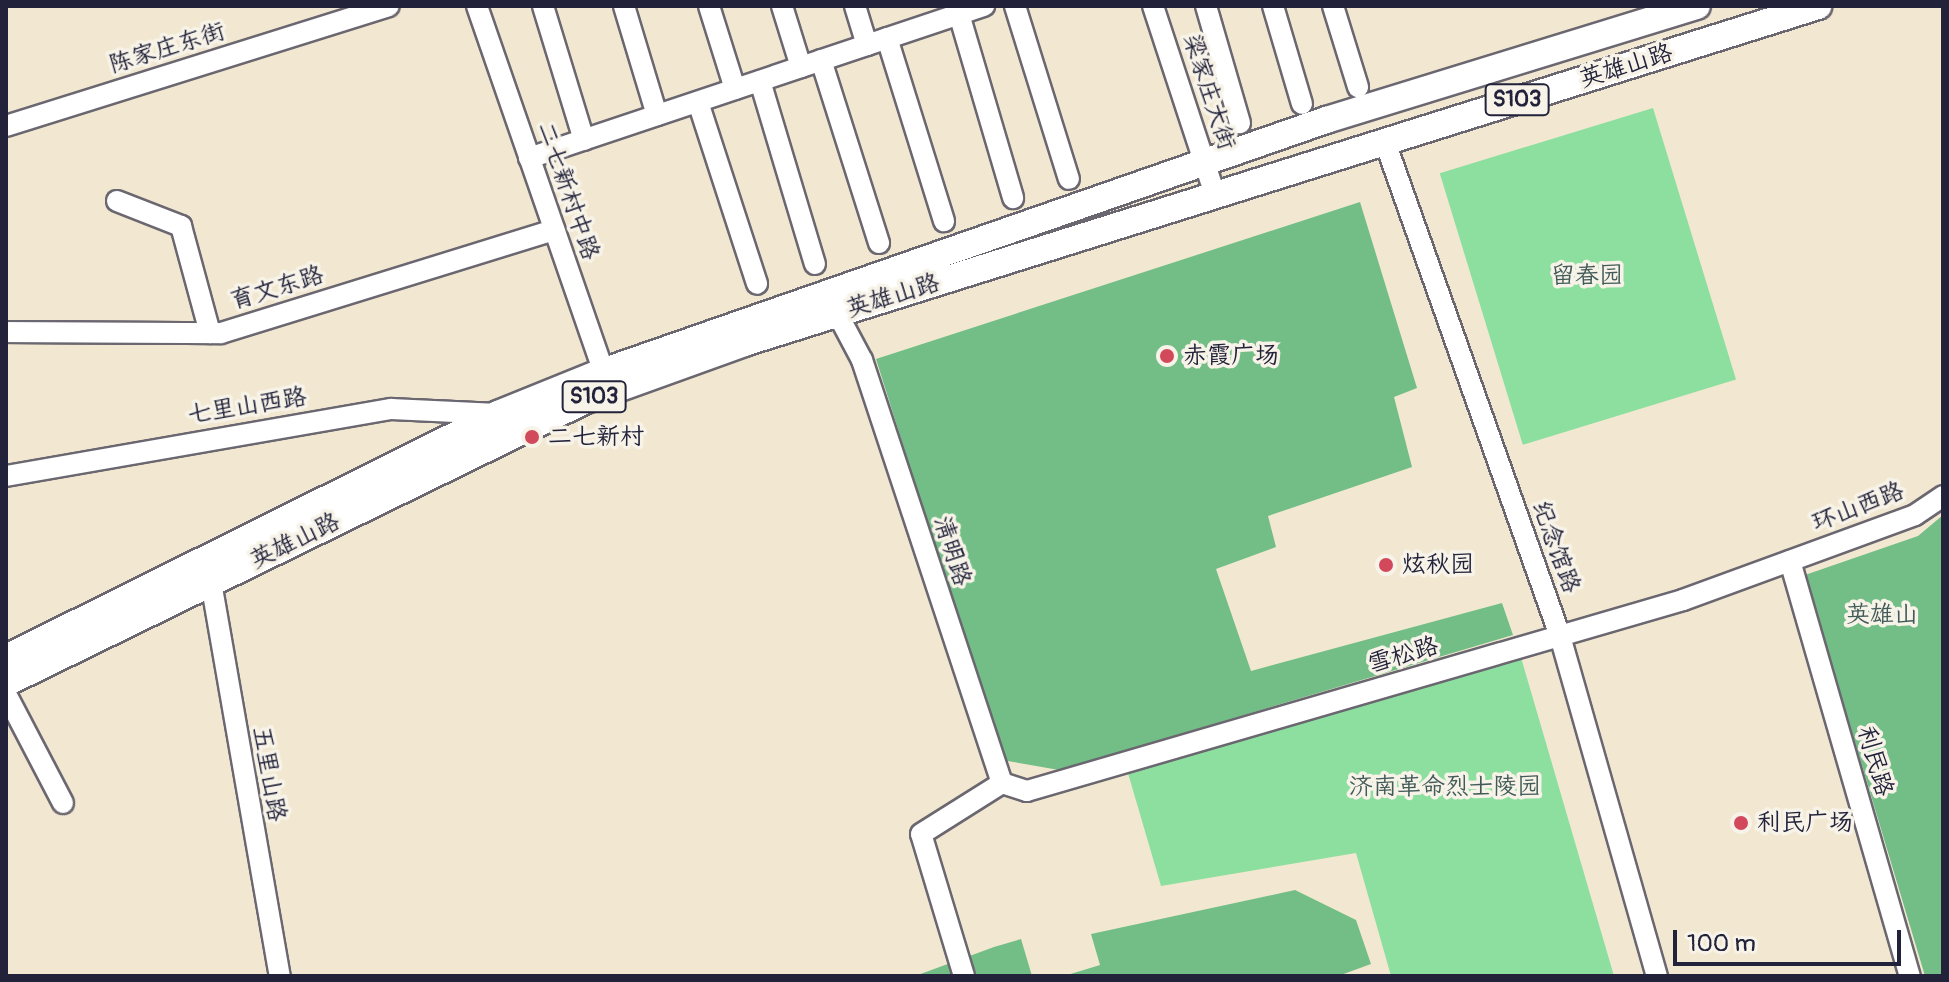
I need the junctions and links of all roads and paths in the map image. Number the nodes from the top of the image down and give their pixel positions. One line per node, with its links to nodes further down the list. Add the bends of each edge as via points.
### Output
1 (389, 6): 27 (street, 陈家庄东街)
2 (477, 6): 30 (street, 二七新村中路)
3 (543, 6): 28 (street)
4 (624, 6): 25 (street)
5 (709, 6): 22 (street)
6 (782, 6): 19 (street)
7 (855, 6): 18 (street)
8 (984, 6): 16 (street)
9 (1015, 6): 32 (street)
10 (1153, 6): 31 (street, 梁家庄大街)
11 (1206, 6): 26 (street)
12 (1273, 6): 24 (street)
13 (1333, 6): 21 (street)
14 (1697, 6): 31 (main road, 英雄山路 / S103)
15 (1818, 6): 29 (main road, 英雄山路 / S103)
16 (959, 14): 17 (street); 34 (street)
17 (927, 15): 18 (street)
18 (877, 42): 19 (street); 36 (street)
19 (811, 64): 20 (street); 38 (street)
20 (760, 81): 22 (street); 39 (street)
21 (1358, 87)
22 (735, 89): 23 (street)
23 (698, 102): 25 (street); 40 (street)
24 (1302, 104)
25 (657, 115): 28 (street)
26 (1240, 123)
27 (6, 126)
28 (584, 140): 30 (street)
29 (1385, 142): 33 (main road, 英雄山路 / S103); 50 (street, 纪念馆路)
30 (529, 158): 37 (street, 二七新村中路)
31 (1204, 161): 33 (street, 梁家庄大街); 44 (main road, 英雄山路 / S103)
32 (1069, 179)
33 (1215, 195): 41 (main road, 英雄山路 / S103)
34 (1013, 198)
35 (117, 201): 43 (street, via 181,226)
36 (944, 221)
37 (554, 230): 43 (street, 育文东路); 44 (street, 二七新村中路)
38 (879, 243)
39 (815, 264)
40 (757, 284)
41 (837, 313): 44 (main road, 英雄山路 / S103); 54 (street, 清明路, via 862,360)
42 (6, 332): 43 (street, 育文东路)
43 (210, 333)
44 (607, 382): 45 (main road, 英雄山路 / S103); 49 (main road, 英雄山路 / S103, via 559,411)
45 (498, 414): 46 (street, 七里山西路, via 391,409); 51 (main road, 英雄山路 / S103)
46 (6, 476)
47 (1943, 496): 48 (street, 环山西路, via 1915,515)
48 (1790, 561): 50 (street, 雪松路); 59 (street, 利民路)
49 (211, 582): 52 (main road, 英雄山路 / S103); 56 (street, 五里山路)
50 (1560, 636): 54 (street, 雪松路, via 1027,791); 58 (street, 纪念馆路)
51 (6, 658)
52 (6, 683)
53 (6, 694): 55 (street)
54 (1002, 783): 57 (street, via 921,834)
55 (63, 803)
56 (280, 976)
57 (964, 976)
58 (1657, 976)
59 (1910, 976)

